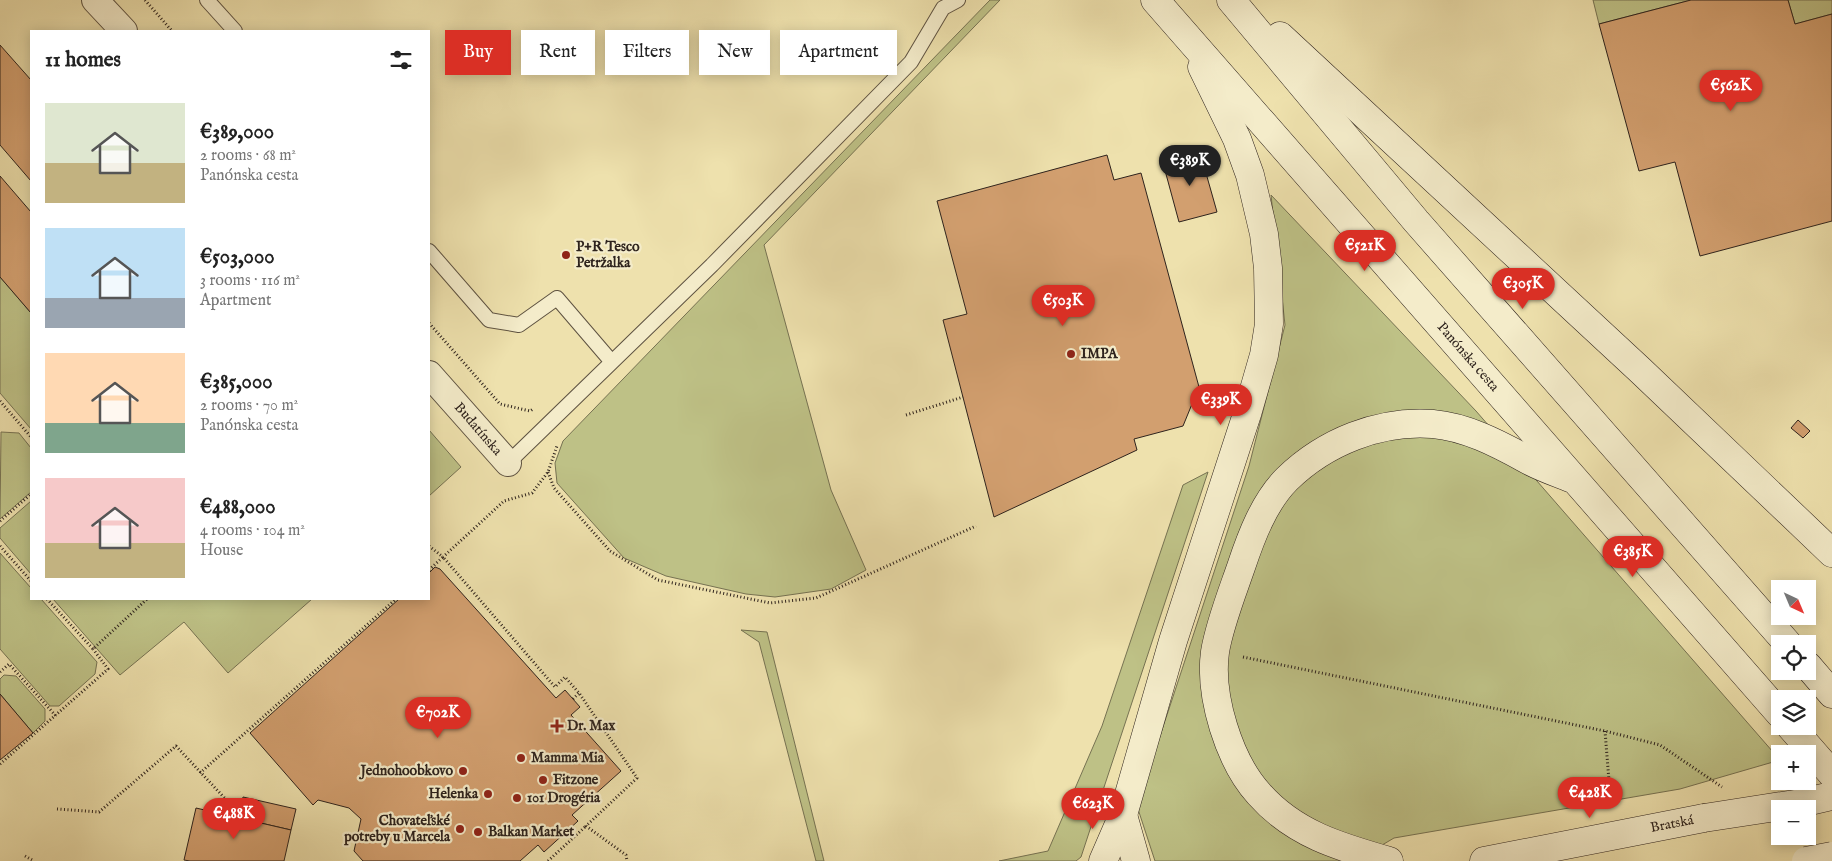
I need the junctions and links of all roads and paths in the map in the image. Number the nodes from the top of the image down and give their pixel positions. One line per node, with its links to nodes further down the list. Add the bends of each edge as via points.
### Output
1 (95, 0): 8 (street)
2 (145, 0): 9 (path)
3 (207, 0): 10 (lane)
4 (958, 0): 13 (lane, via 944,8 911,62 719,258)
5 (1155, 0): 11 (main road, Panónska cesta)
6 (1231, 0): 32 (main road, via 1416,221)
7 (1240, 0): 26 (main road, via 1626,357)
8 (123, 30)
9 (171, 30)
10 (234, 30)
11 (1186, 34): 21 (main road, Panónska cesta); 52 (main road, via 1247,162 1264,234 1270,286 1269,324 1264,355 1247,414 1176,631)
12 (430, 252): 13 (lane, via 489,320 519,325 557,298)
13 (612, 361): 19 (lane)
14 (430, 375): 19 (street, Budatínska)
15 (963, 397): 17 (path)
16 (0, 401): 18 (path)
17 (906, 415)
18 (30, 436)
19 (508, 463)
20 (548, 472): 24 (path, via 554,488 610,551 658,580 770,603 816,598)
21 (1577, 481): 34 (main road, via 1527,460 1500,444 1450,427 1416,424 1385,427 1345,440 1305,464 1281,485 1267,506 1243,560); 40 (main road, Panónska cesta)
22 (30, 495): 23 (path)
23 (0, 521)
24 (976, 526)
25 (0, 546): 28 (path)
26 (1832, 553)
27 (430, 569): 37 (path, via 443,558 555,687 565,677)
28 (30, 580)
29 (48, 600): 33 (path)
30 (146, 600): 33 (path)
31 (395, 600): 45 (path)
32 (1780, 635)
33 (93, 649): 41 (path, via 108,669)
34 (1215, 652): 42 (path); 63 (main road, via 1215,674 1224,728 1237,762 1259,795 1284,817 1316,836 1342,848)
35 (0, 672): 41 (path, via 9,664)
36 (1816, 675): 38 (main road)
37 (579, 693): 39 (path); 53 (path, via 637,778)
38 (1832, 694)
39 (573, 699)
40 (1771, 704)
41 (56, 716): 44 (path)
42 (1605, 731): 47 (path, via 1660,745); 50 (path)
43 (1798, 735): 46 (main road)
44 (0, 764)
45 (200, 773): 49 (path); 51 (path, via 176,746 99,812)
46 (1832, 774)
47 (1724, 789)
48 (1832, 796): 64 (main road, Bratská, bridge)
49 (232, 806)
50 (1611, 806)
51 (57, 809)
52 (1123, 816): 61 (main road); 62 (main road)
53 (586, 826): 55 (path); 60 (path, via 626,855)
54 (570, 828): 55 (path)
55 (575, 835): 59 (path)
56 (25, 856): 58 (path)
57 (1832, 856): 65 (main road, bridge)
58 (34, 861)
59 (548, 861)
60 (627, 861)
61 (1103, 861)
62 (1136, 861)
63 (1389, 861)
64 (1484, 861)
65 (1806, 861)

